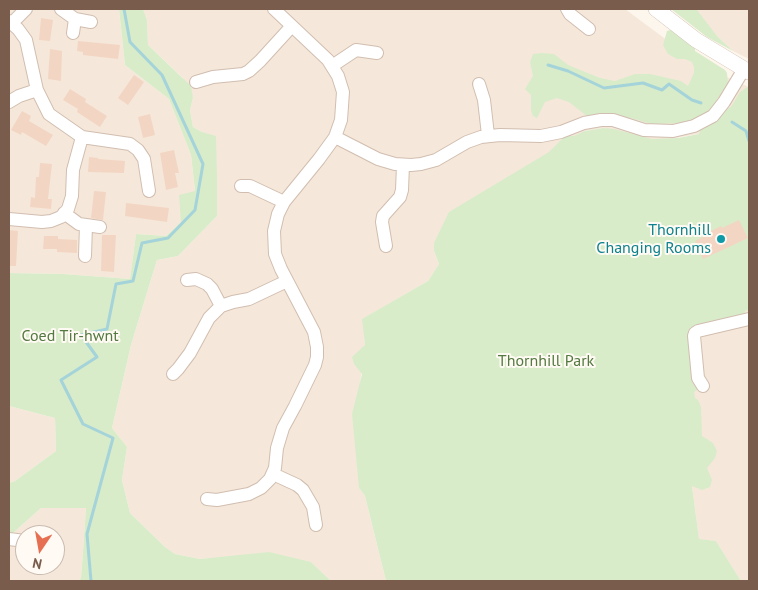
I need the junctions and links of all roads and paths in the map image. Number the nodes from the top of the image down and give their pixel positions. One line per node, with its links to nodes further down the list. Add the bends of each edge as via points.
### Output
1 (26, 9): 7 (street)
2 (61, 9): 6 (street)
3 (274, 9): 9 (street)
4 (566, 9): 10 (street)
5 (656, 9): 14 (street, via 696,40)
6 (76, 19): 8 (street); 11 (street)
7 (10, 22): 17 (street, via 26,40)
8 (91, 22)
9 (291, 26): 13 (street); 15 (street, via 260,61 243,74)
10 (589, 29)
11 (72, 33)
12 (377, 54): 13 (street, via 356,50)
13 (332, 66): 20 (street, via 344,100)
14 (747, 70): 19 (street, via 713,116 685,129 654,132 614,120 601,120 541,136)
15 (196, 82)
16 (479, 84): 19 (street)
17 (37, 90): 18 (street); 21 (street, via 48,114)
18 (9, 102)
19 (488, 135): 22 (street, via 466,142 436,160)
20 (335, 136): 22 (street, via 378,159); 25 (street)
21 (82, 138): 24 (street, via 130,144 138,150 144,158); 26 (street, via 73,170 72,196)
22 (403, 165): 30 (street, via 400,197 383,216)
23 (242, 186): 25 (street, via 250,186)
24 (149, 191)
25 (284, 202): 33 (street, via 278,214 274,246)
26 (64, 213): 27 (street, via 42,222); 28 (street)
27 (15, 215)
28 (86, 225): 29 (street); 31 (street)
29 (100, 227)
30 (386, 246)
31 (85, 256)
32 (187, 280): 34 (street, via 196,278 207,284)
33 (287, 281): 34 (street, via 250,299); 38 (street, via 314,332 317,357 280,437)
34 (221, 306): 36 (street, via 209,318)
35 (749, 319): 37 (street, via 695,333 698,378)
36 (173, 374)
37 (703, 386)
38 (273, 474): 39 (street, via 267,484 249,494); 40 (street, via 303,490 313,507)
39 (208, 499)
40 (316, 525)

